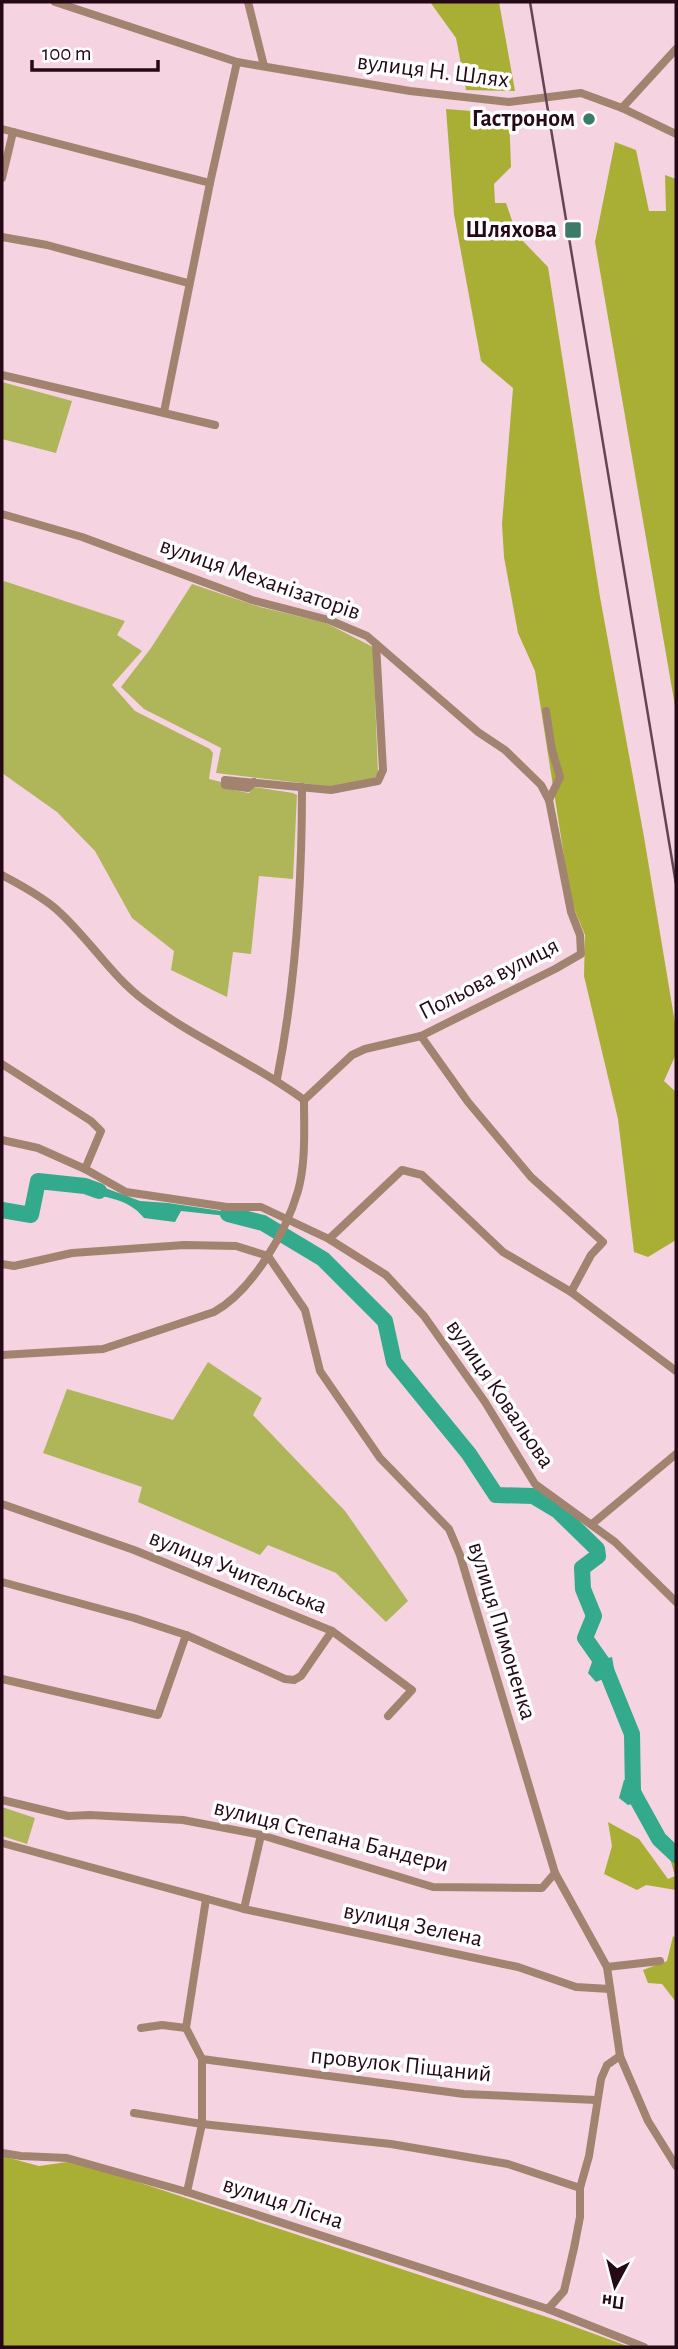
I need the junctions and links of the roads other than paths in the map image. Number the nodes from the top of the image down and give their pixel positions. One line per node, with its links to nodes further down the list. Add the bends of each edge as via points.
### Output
1 (55, 2): 4 (street, вулиця Н. Шлях)
2 (248, 2): 5 (street)
3 (676, 49): 6 (street)
4 (237, 62): 5 (street, вулиця Н. Шлях); 11 (street)
5 (264, 66): 6 (street, вулиця Н. Шлях, via 410,91 509,102 581,93)
6 (622, 108): 9 (street, вулиця Н. Шлях)
7 (2, 129): 8 (street)
8 (13, 132): 10 (street); 11 (street)
9 (676, 134)
10 (2, 178)
11 (209, 183): 13 (street)
12 (2, 237): 13 (street)
13 (188, 283): 15 (street)
14 (2, 375): 15 (street)
15 (164, 412): 16 (street)
16 (215, 425)
17 (2, 514): 18 (street, вулиця Механізаторів, via 82,537 252,600 329,620)
18 (376, 644): 19 (street, вулиця Механізаторів); 20 (street)
19 (394, 660): 20 (street); 22 (street, вулиця Механізаторів)
20 (376, 669): 24 (street, via 381,777 338,790)
21 (545, 711): 25 (street, via 560,777)
22 (478, 732): 25 (street, Польова вулиця, via 505,750 541,785)
23 (254, 782): 24 (street)
24 (302, 788): 29 (street, via 295,957)
25 (549, 800): 27 (street, Польова вулиця, via 571,912 580,935 580,954)
26 (2, 875): 29 (street, via 56,909 141,999 178,1026)
27 (421, 1036): 30 (street, Польова вулиця, via 352,1055); 37 (street, via 468,1102 531,1177 603,1242)
28 (2, 1063): 32 (street, via 101,1131)
29 (277, 1079): 30 (street)
30 (304, 1100): 33 (street, via 299,1189)
31 (2, 1140): 32 (street, вулиця Ковальова, via 37,1147)
32 (85, 1169): 33 (street, вулиця Ковальова, via 125,1192 227,1207 261,1207)
33 (287, 1218): 34 (street, вулиця Ковальова); 35 (street)
34 (329, 1239): 37 (street, via 402,1170 422,1175 503,1252); 42 (street, вулиця Ковальова, via 386,1275 485,1402 535,1484)
35 (268, 1256): 36 (street, via 236,1246 184,1245 72,1253 14,1266); 38 (street, via 229,1304 214,1312 103,1349); 52 (street, вулиця Пимоненка, via 305,1310 320,1371 380,1458 449,1528)
36 (2, 1264)
37 (571, 1292): 39 (street)
38 (2, 1354)
39 (676, 1371)
40 (676, 1454): 42 (street)
41 (2, 1504): 45 (street, вулиця Учительська, via 134,1550)
42 (592, 1524): 44 (street, вулиця Ковальова)
43 (2, 1582): 46 (street)
44 (676, 1602)
45 (332, 1631): 46 (street, via 294,1680); 48 (street, вулиця Учительська, via 412,1690)
46 (186, 1635): 47 (street, via 158,1715)
47 (2, 1679)
48 (388, 1716)
49 (2, 1800): 50 (street, вулиця Степана Бандери, via 68,1816 183,1821)
50 (261, 1835): 52 (street, вулиця Степана Бандери, via 433,1887 542,1888); 54 (street)
51 (2, 1843): 53 (street, вулиця Зелена)
52 (555, 1873): 56 (street, вулиця Пимоненка)
53 (206, 1899): 54 (street, вулиця Зелена); 59 (street)
54 (244, 1909): 57 (street, вулиця Зелена, via 518,1967 576,1987)
55 (660, 1961): 56 (street)
56 (607, 1967): 57 (street, вулиця Пимоненка)
57 (610, 1990): 60 (street, вулиця Пимоненка)
58 (141, 2028): 59 (street)
59 (186, 2028): 61 (street)
60 (620, 2056): 62 (street, via 607,2065); 66 (street, вулиця Пимоненка, via 648,2122)
61 (202, 2059): 62 (street, провулок Піщаний, via 464,2095); 64 (street)
62 (596, 2100): 67 (street)
63 (134, 2113): 64 (street)
64 (202, 2124): 67 (street, via 391,2144 508,2164); 68 (street)
65 (2, 2153): 68 (street, вулиця Лісна, via 67,2158)
66 (676, 2166)
67 (580, 2188): 69 (street, via 580,2217 564,2291)
68 (187, 2192): 69 (street, вулиця Лісна)
69 (548, 2309): 70 (street, вулиця Лісна)
70 (644, 2347)

